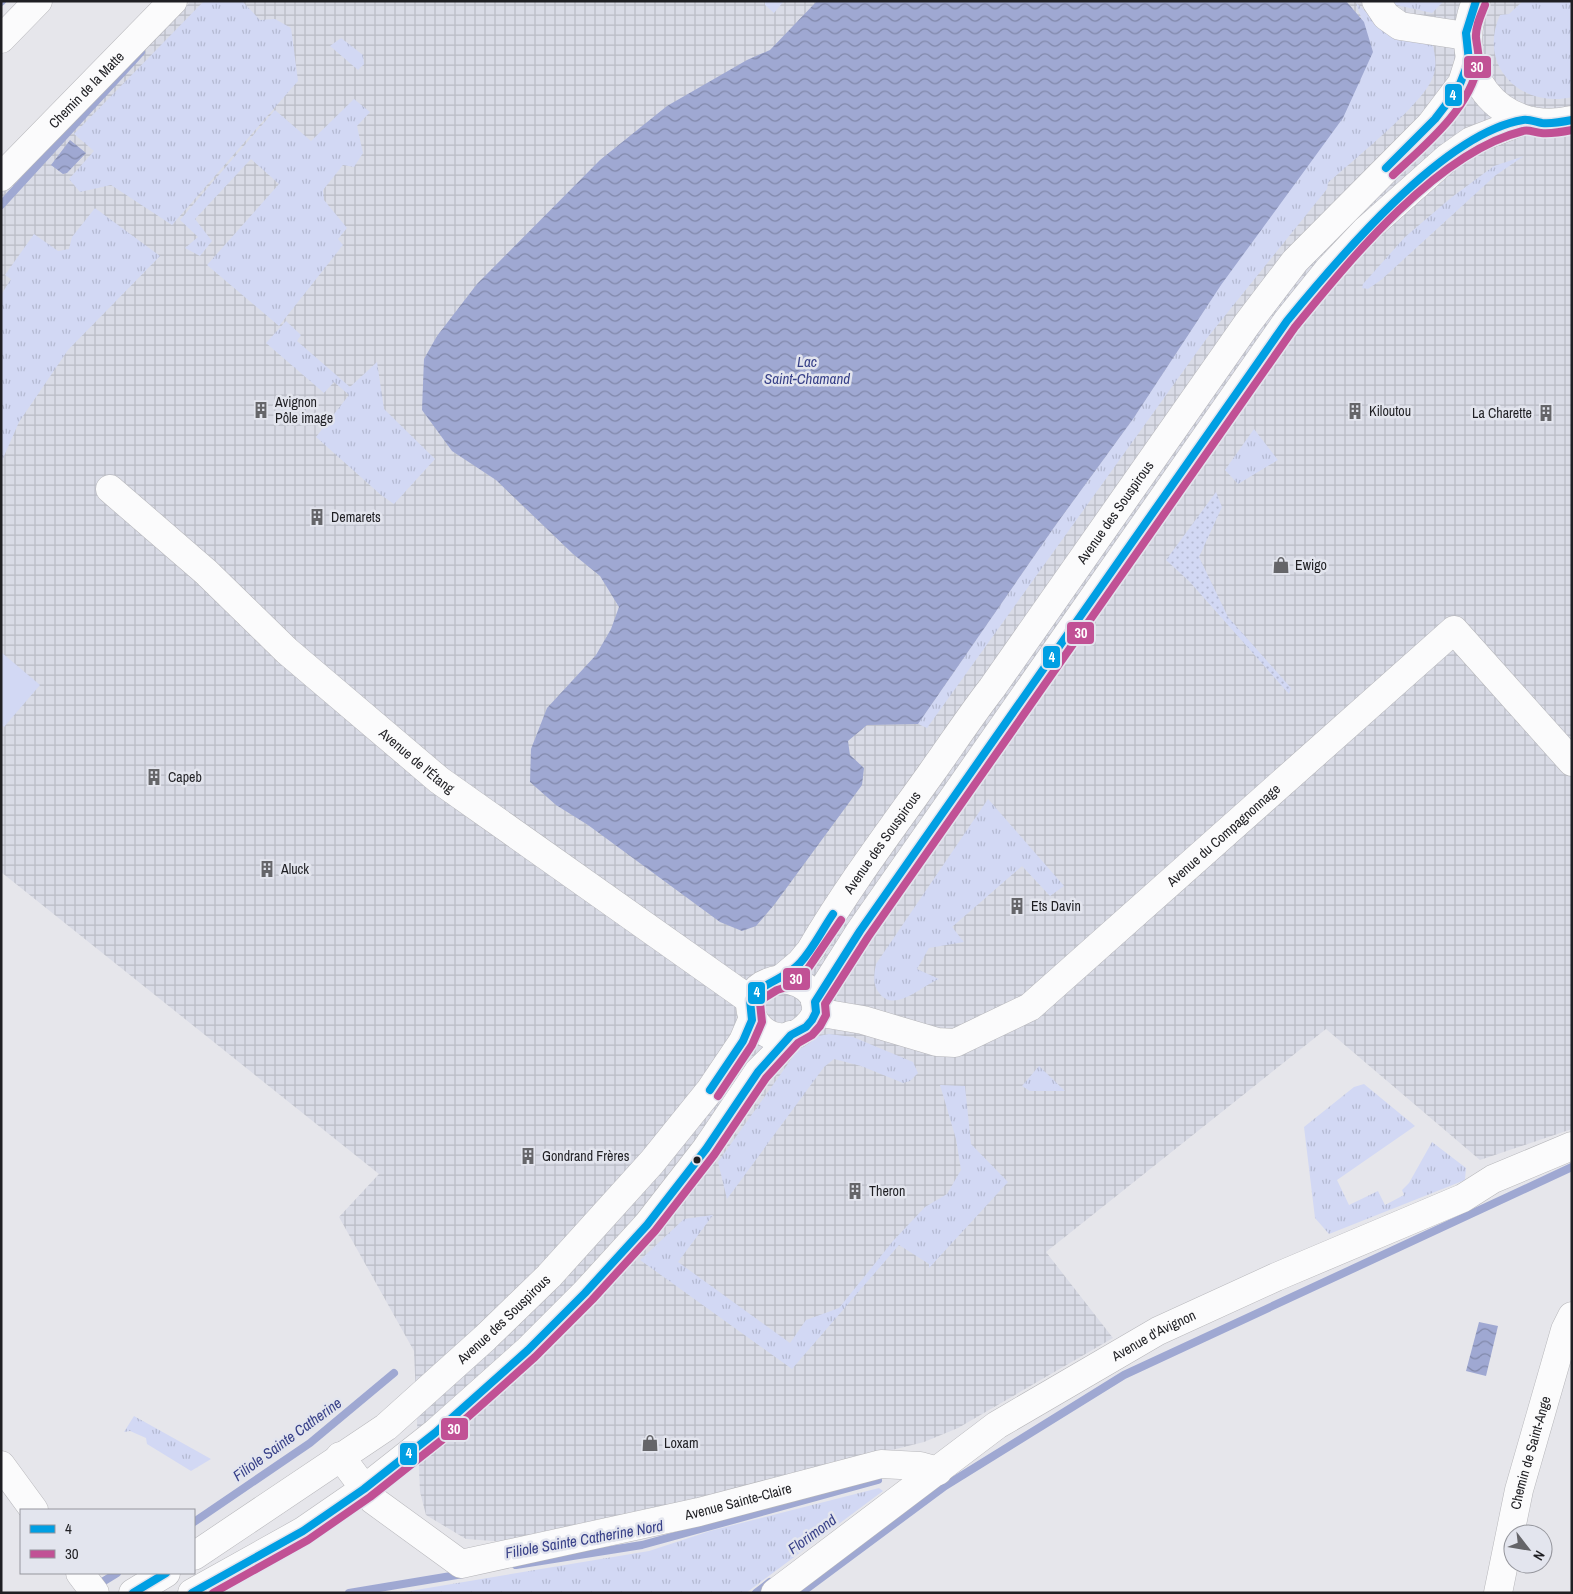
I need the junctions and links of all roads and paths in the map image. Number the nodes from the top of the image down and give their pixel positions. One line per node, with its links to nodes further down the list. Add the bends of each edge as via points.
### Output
1 (38, 1): 5 (main road)
2 (173, 1): 9 (main road, Chemin de la Matte)
3 (1376, 1): 6 (main road, via 1386,16 1400,26)
4 (1476, 1): 6 (main road, Avenue des Souspirous, via 1469,17)
5 (1, 39)
6 (1468, 49): 7 (main road, via 1481,87 1500,107); 12 (main road, Avenue des Souspirous, via 1462,83 1432,124 1295,261 1253,316 866,863 810,951)
7 (1525, 120): 8 (main road); 13 (main road, via 1472,141 1447,158 1366,230 1287,321 860,931)
8 (1567, 125)
9 (1, 177)
10 (110, 488): 14 (main road, Avenue de l'Étang, via 206,572 287,650 439,780)
11 (1572, 762): 13 (main road, Avenue du Compagnonnage, via 1454,630 1030,1007 955,1043 937,1042)
12 (781, 979): 13 (main road, via 804,985 812,993); 14 (main road, via 764,985)
13 (816, 1007): 15 (main road, via 806,1027)
14 (751, 1010): 15 (main road, via 765,1033 784,1037); 18 (main road, Avenue des Souspirous, via 743,1041 689,1116 550,1276 392,1421)
15 (791, 1035): 21 (main road, via 758,1072 706,1149 648,1225 585,1293 528,1350 435,1433)
16 (1572, 1146): 20 (main road, Avenue d'Avignon, via 1493,1180 1463,1198 1158,1330 998,1425)
17 (1572, 1316): 30 (main road, Chemin de Saint-Ange, via 1565,1330 1519,1490)
18 (340, 1456): 21 (main road, Avenue Sainte-Claire); 23 (main road, Avenue des Souspirous)
19 (1, 1465): 22 (main road)
20 (938, 1471): 21 (main road, Avenue Sainte-Claire, via 920,1466 881,1464 699,1512 461,1564 404,1525); 29 (main road, Avenue d'Avignon)
21 (364, 1490): 28 (main road, via 303,1531)
22 (33, 1509)
23 (195, 1555)
24 (81, 1574): 26 (main road)
25 (164, 1574): 27 (main road)
26 (95, 1593)
27 (133, 1593)
28 (192, 1593)
29 (775, 1593)
30 (1498, 1593)

